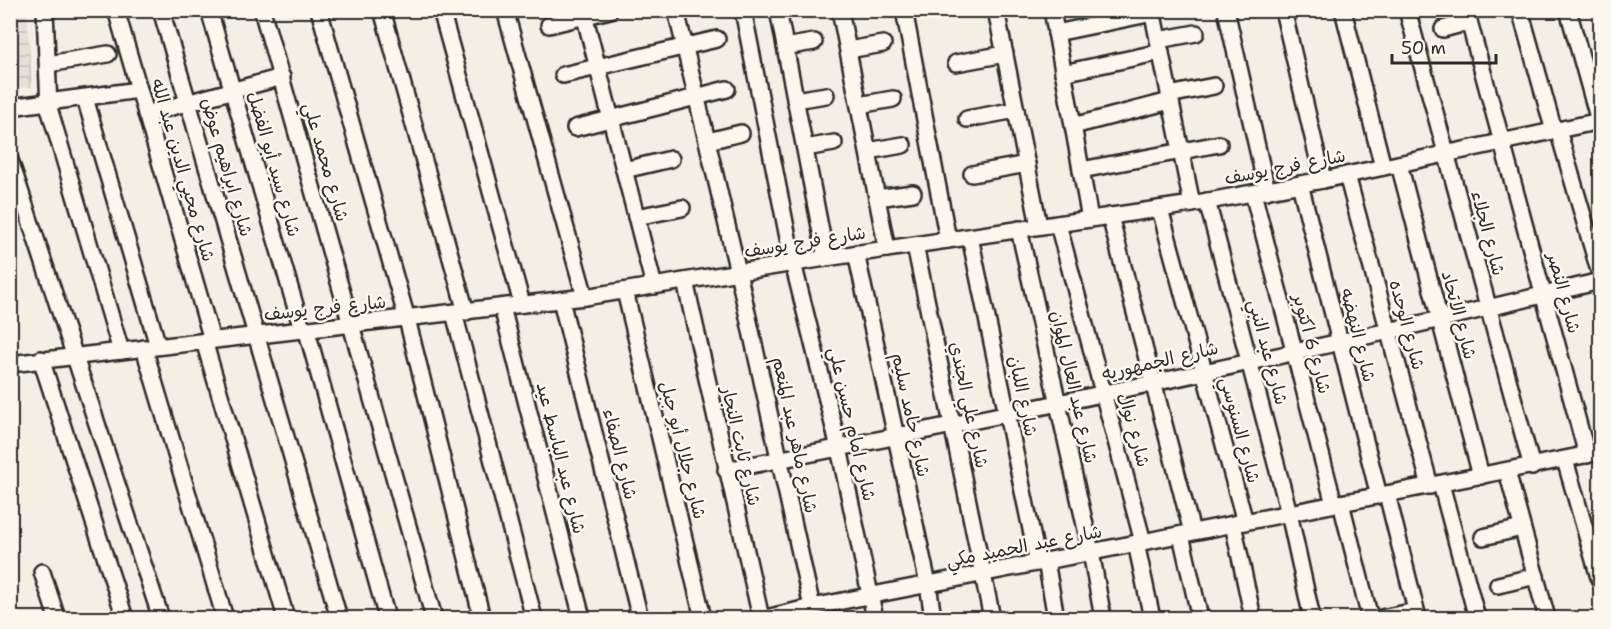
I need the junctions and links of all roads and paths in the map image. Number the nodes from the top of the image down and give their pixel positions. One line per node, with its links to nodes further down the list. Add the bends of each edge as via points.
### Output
1 (45, 10): 41 (street)
2 (116, 10): 48 (street, شارع محيي الدين عبد الله)
3 (161, 10): 57 (street, شارع ابراهيم عوض)
4 (210, 10): 49 (street, شارع سيد أبو الفضل)
5 (262, 10): 45 (street, شارع محمد علي)
6 (319, 10): 121 (street)
7 (382, 10): 120 (street)
8 (441, 10): 117 (street)
9 (505, 10): 115 (street)
10 (610, 10): 25 (street)
11 (676, 10): 35 (street, شارع ماهر عبد المنعم)
12 (743, 10): 107 (street, شارع امام حسن علي)
13 (778, 10): 36 (street)
14 (840, 10): 37 (street)
15 (904, 10): 102 (street)
16 (996, 10): 39 (street)
17 (1052, 10): 29 (street)
18 (1226, 10): 89 (street, شارع 6 اكتوبر)
19 (1283, 10): 87 (street)
20 (1343, 10): 82 (street)
21 (1407, 10): 77 (street, شارع الجلاء)
22 (1520, 10): 67 (street)
23 (1568, 10): 64 (street)
24 (1152, 12): 29 (street); 34 (street, شارع عبد النبي)
25 (584, 14): 27 (street); 42 (street)
26 (1468, 16): 28 (street); 70 (street, شارع النصر)
27 (549, 25)
28 (1443, 29)
29 (1056, 33): 43 (street)
30 (1196, 33): 34 (street)
31 (717, 39): 35 (street)
32 (814, 42): 36 (street)
33 (883, 44): 37 (street)
34 (1160, 46): 43 (street); 53 (street, شارع عبد النبي)
35 (685, 47): 42 (street); 51 (street, شارع ماهر عبد المنعم)
36 (785, 47): 55 (street)
37 (848, 50): 58 (street)
38 (108, 54): 41 (street)
39 (1005, 54): 40 (street); 60 (street)
40 (956, 63)
41 (48, 64): 56 (street)
42 (598, 67): 44 (street); 62 (street)
43 (1063, 73): 65 (street)
44 (563, 75)
45 (282, 77): 49 (street); 123 (street, شارع محمد علي)
46 (1214, 86): 53 (street)
47 (727, 89): 51 (street)
48 (139, 90): 52 (street); 61 (street, شارع محيي الدين عبد الله)
49 (232, 92): 57 (street); 124 (street, شارع سيد أبو الفضل)
50 (826, 95): 55 (street)
51 (698, 97): 62 (street); 69 (street, شارع ماهر عبد المنعم)
52 (85, 98): 56 (street); 129 (street)
53 (1170, 98): 65 (street); 76 (street, شارع عبد النبي)
54 (894, 99): 58 (street)
55 (795, 100): 74 (street)
56 (48, 103): 59 (street); 130 (street)
57 (188, 104): 61 (street); 126 (street, شارع ابراهيم عوض)
58 (859, 105): 75 (street)
59 (10, 106)
60 (1016, 110): 63 (street); 80 (street)
61 (146, 114): 127 (street, شارع محيي الدين عبد الله)
62 (611, 119): 66 (street); 83 (street)
63 (967, 119)
64 (1600, 121): 67 (street, شارع فرج يوسف)
65 (1073, 126): 84 (street)
66 (575, 128)
67 (1556, 130): 70 (street, شارع فرج يوسف); 109 (street)
68 (741, 133): 69 (street)
69 (708, 141): 108 (street, شارع ماهر عبد المنعم)
70 (1503, 142): 77 (street, شارع فرج يوسف); 114 (street, شارع النصر)
71 (834, 143): 74 (street)
72 (1219, 144): 76 (street)
73 (903, 145): 75 (street)
74 (805, 148): 106 (street)
75 (868, 151): 91 (street)
76 (1181, 151): 84 (street); 92 (street, شارع عبد النبي)
77 (1446, 154): 81 (street, شارع فرج يوسف); 119 (street, شارع الجلاء)
78 (671, 159): 83 (street)
79 (10, 160): 132 (street)
80 (1027, 164): 85 (street); 99 (street)
81 (1399, 164): 82 (street, شارع فرج يوسف); 122 (street, شارع الاتحاد)
82 (1383, 167): 86 (street, شارع فرج يوسف)
83 (624, 170): 96 (street)
84 (1081, 170): 97 (street)
85 (972, 174)
86 (1347, 175): 87 (street, شارع فرج يوسف); 125 (street, شارع الوحده)
87 (1323, 180): 88 (street, شارع فرج يوسف)
88 (1300, 184): 89 (street, شارع فرج يوسف); 128 (street, شارع النهضه)
89 (1260, 192): 92 (street, شارع فرج يوسف); 131 (street, شارع 6 اكتوبر)
90 (913, 193): 91 (street)
91 (877, 198): 104 (street)
92 (1199, 203): 94 (street, شارع فرج يوسف); 135 (street, شارع عبد النبي)
93 (682, 208): 96 (street)
94 (1160, 209): 95 (street, شارع فرج يوسف); 136 (street, شارع السنوسي)
95 (1110, 216): 97 (street, شارع فرج يوسف); 137 (street)
96 (636, 217): 112 (street)
97 (1090, 219): 98 (street, شارع فرج يوسف)
98 (1058, 224): 99 (street, شارع فرج يوسف); 138 (street, شارع نوال)
99 (1039, 226): 100 (street, شارع فرج يوسف)
100 (1019, 229): 101 (street, شارع فرج يوسف); 139 (street, شارع عبد العال الموان)
101 (970, 237): 102 (street, شارع فرج يوسف); 140 (street, شارع اللبان)
102 (948, 240): 103 (street, شارع فرج يوسف)
103 (915, 245): 104 (street, شارع فرج يوسف); 141 (street, شارع علي الجندي)
104 (887, 249): 105 (street, شارع فرج يوسف)
105 (856, 253): 106 (street, شارع فرج يوسف); 142 (street, شارع حامد سليم)
106 (826, 258): 107 (street, شارع فرج يوسف)
107 (793, 263): 108 (street, شارع فرج يوسف); 143 (street, شارع امام حسن علي)
108 (738, 272): 110 (street, شارع فرج يوسف); 145 (street, شارع ماهر عبد المنعم)
109 (1600, 274)
110 (685, 281): 112 (street, شارع فرج يوسف); 148 (street, شارع ثابت النجار)
111 (1600, 281): 114 (street, شارع الجمهوريه)
112 (654, 286): 113 (street, شارع فرج يوسف)
113 (625, 291): 115 (street, شارع فرج يوسف); 184 (street, شارع جلال أبو جبل)
114 (1544, 295): 119 (street, شارع الجمهوريه); 144 (street, شارع النصر)
115 (585, 297): 116 (street, شارع فرج يوسف)
116 (561, 300): 117 (street, شارع فرج يوسف); 183 (street, شارع الصفاء)
117 (522, 304): 118 (street, شارع فرج يوسف)
118 (502, 307): 120 (street, شارع فرج يوسف); 182 (street, شارع عبد الباسط عيد)
119 (1488, 308): 122 (street, شارع الجمهوريه); 147 (street, شارع الجلاء)
120 (460, 312): 121 (street, شارع فرج يوسف); 181 (street)
121 (406, 319): 123 (street, شارع فرج يوسف); 180 (street)
122 (1440, 320): 125 (street, شارع الجمهوريه); 150 (street, شارع الاتحاد)
123 (352, 324): 124 (street, شارع فرج يوسف); 179 (street, شارع محمد علي)
124 (304, 329): 126 (street, شارع فرج يوسف); 178 (street, شارع سيد أبو الفضل)
125 (1389, 332): 128 (street, شارع الجمهوريه); 151 (street, شارع الوحده)
126 (256, 334): 127 (street, شارع فرج يوسف); 177 (street, شارع ابراهيم عوض)
127 (208, 340): 129 (street, شارع فرج يوسف); 176 (street, شارع محيي الدين عبد الله)
128 (1340, 343): 131 (street, شارع الجمهوريه); 152 (street, شارع النهضه)
129 (151, 347): 130 (street, شارع فرج يوسف); 175 (street)
130 (121, 351): 132 (street, شارع فرج يوسف)
131 (1295, 352): 135 (street, شارع الجمهوريه); 153 (street, شارع 6 اكتوبر)
132 (75, 357): 134 (street, شارع فرج يوسف); 174 (street)
133 (12, 358): 134 (street, شارع فرج يوسف)
134 (41, 359): 173 (street)
135 (1251, 362): 136 (street, شارع الجمهوريه); 154 (street, شارع عبد النبي)
136 (1204, 371): 137 (street, شارع الجمهوريه); 155 (street, شارع السنوسي)
137 (1153, 383): 138 (street, شارع الجمهوريه); 157 (street)
138 (1104, 394): 139 (street, شارع الجمهوريه); 159 (street, شارع نوال)
139 (1058, 404): 140 (street, شارع الجمهوريه); 160 (street, شارع عبد العال الموان)
140 (1007, 414): 141 (street, شارع الجمهوريه); 161 (street, شارع اللبان)
141 (953, 425): 142 (street, شارع الجمهوريه); 163 (street, شارع علي الجندي)
142 (896, 436): 143 (street, شارع الجمهوريه); 166 (street, شارع حامد سليم)
143 (839, 448): 145 (street, شارع الجمهوريه); 168 (street, شارع امام حسن علي)
144 (1594, 454): 146 (street, شارع عبد الحميد مكي)
145 (780, 460): 148 (street, شارع الجمهوريه); 169 (street, شارع ماهر عبد المنعم)
146 (1565, 460): 147 (street, شارع عبد الحميد مكي); 165 (street)
147 (1532, 467): 149 (street, شارع عبد الحميد مكي)
148 (726, 471): 185 (street, شارع ثابت النجار)
149 (1507, 471): 150 (street, شارع عبد الحميد مكي); 156 (street)
150 (1481, 476): 151 (street, شارع عبد الحميد مكي)
151 (1435, 485): 152 (street, شارع عبد الحميد مكي); 198 (street, شارع الوحده)
152 (1383, 495): 153 (street, شارع عبد الحميد مكي); 171 (street, شارع النهضه)
153 (1338, 504): 154 (street, شارع عبد الحميد مكي); 196 (street, شارع 6 اكتوبر)
154 (1289, 513): 155 (street, شارع عبد الحميد مكي); 195 (street, شارع عبد النبي)
155 (1239, 523): 157 (street, شارع عبد الحميد مكي); 194 (street, شارع السنوسي)
156 (1522, 528): 158 (street); 164 (street)
157 (1186, 534): 159 (street, شارع عبد الحميد مكي); 193 (street)
158 (1483, 537)
159 (1140, 543): 160 (street, شارع عبد الحميد مكي); 192 (street, شارع نوال)
160 (1091, 552): 161 (street, شارع عبد الحميد مكي); 191 (street, شارع عبد العال الموان)
161 (1042, 562): 163 (street, شارع عبد الحميد مكي); 190 (street, شارع اللبان)
162 (42, 572): 172 (street)
163 (985, 573): 166 (street, شارع عبد الحميد مكي); 189 (street, شارع علي الجندي)
164 (1536, 576): 167 (street); 199 (street)
165 (1600, 581)
166 (928, 584): 168 (street, شارع عبد الحميد مكي); 188 (street, شارع حامد سليم)
167 (1498, 585)
168 (872, 596): 169 (street, شارع عبد الحميد مكي); 187 (street, شارع امام حسن علي)
169 (812, 607): 170 (street, شارع عبد الحميد مكي)
170 (793, 615): 186 (street, شارع عبد الحميد مكي)
171 (1417, 615): 197 (street)
172 (57, 618)
173 (125, 618)
174 (161, 618)
175 (225, 618)
176 (286, 618)
177 (339, 618)
178 (387, 618)
179 (434, 618)
180 (482, 618)
181 (534, 618)
182 (582, 618)
183 (640, 618)
184 (703, 618)
185 (761, 618)
186 (766, 618)
187 (875, 618)
188 (933, 618)
189 (992, 618)
190 (1056, 618)
191 (1102, 618)
192 (1152, 618)
193 (1200, 618)
194 (1253, 618)
195 (1312, 618)
196 (1370, 618)
197 (1381, 618)
198 (1477, 618)
199 (1547, 618)

